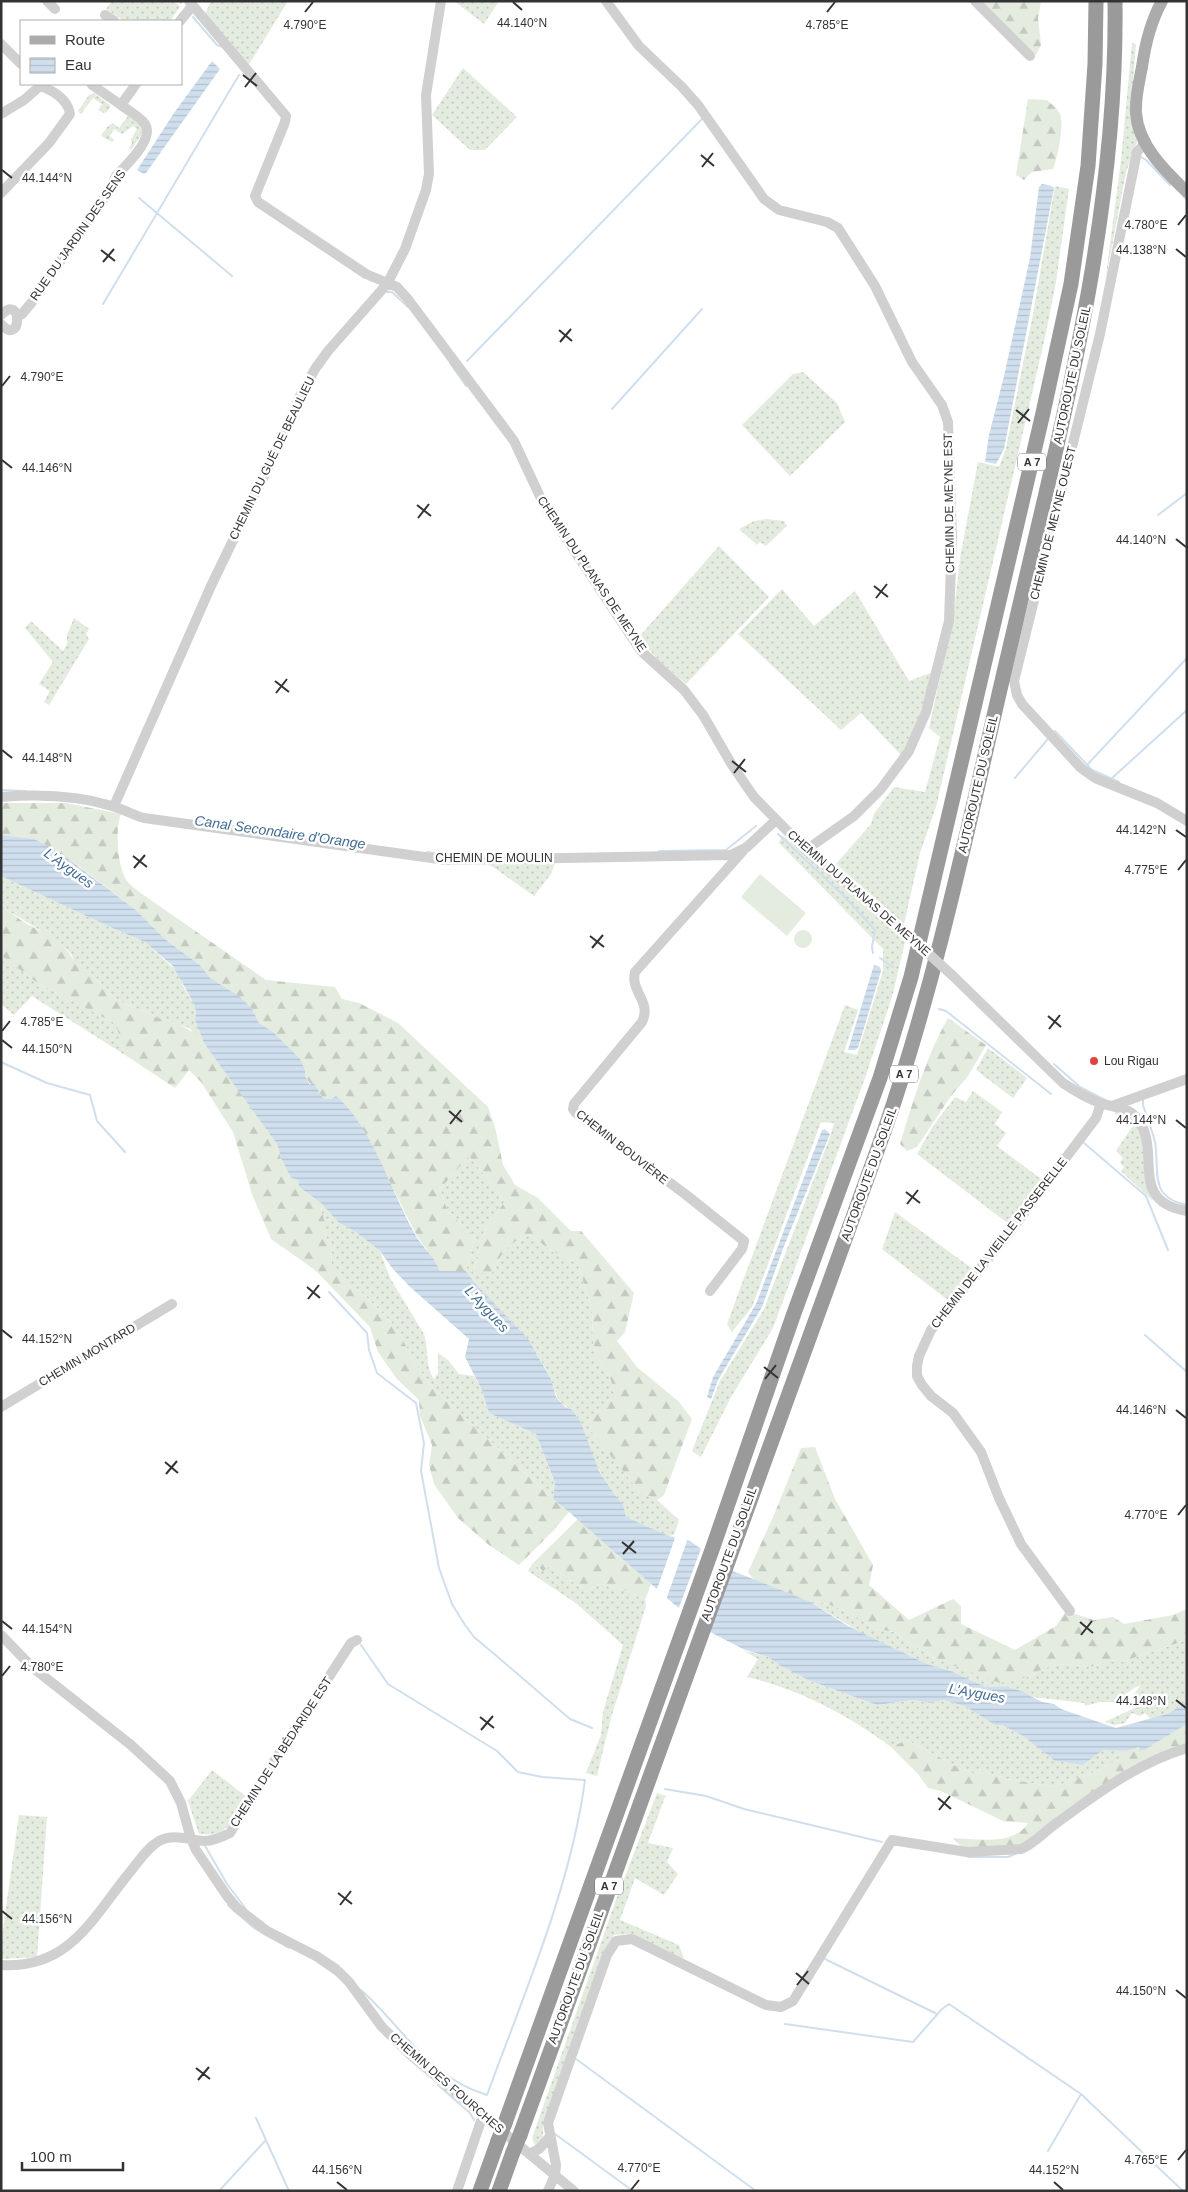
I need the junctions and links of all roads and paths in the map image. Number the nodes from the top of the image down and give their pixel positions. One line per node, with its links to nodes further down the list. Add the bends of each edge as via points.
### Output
1 (47, 1): 9 (street)
2 (441, 1): 24 (street, CHEMIN DU GUÉ DE BEAULIEU, via 426,95 429,174 405,249)
3 (606, 1): 33 (street, CHEMIN DE MEYNE EST, via 639,46 682,86 698,106 764,199 779,210 827,222 838,228 875,286 912,362 942,405 948,422 952,538 949,621 926,712 909,751 882,789 854,816)
4 (974, 1): 14 (street)
5 (1096, 1): 55 (highway, AUTOROUTE DU SOLEIL / A 7, bridge, via 1088,166 1071,284 926,916 898,1024)
6 (1116, 1): 56 (highway, AUTOROUTE DU SOLEIL / A 7, bridge, via 1112,129 1092,280 1053,460 922,1015 905,1072)
7 (1162, 1): 21 (main road, via 1151,27 1136,101 1137,120)
8 (191, 3): 12 (street); 24 (street, CHEMIN DU PLANAS DE MEYNE, via 286,116 258,185 255,196 258,202 366,274)
9 (55, 9)
10 (105, 15): 11 (street)
11 (112, 20)
12 (181, 20)
13 (1, 44): 15 (street)
14 (1030, 56)
15 (20, 63)
16 (39, 85): 20 (street, via 24,100); 23 (street, via 51,89 61,98 69,109 68,117 49,143)
17 (92, 85): 19 (street, RUE DU JARDIN DES SENS)
18 (135, 85): 19 (street)
19 (121, 105): 26 (street, RUE DU JARDIN DES SENS, via 144,122 147,137 116,177 32,302)
20 (1, 114)
21 (1146, 142): 22 (main road, via 1164,169); 31 (street, CHEMIN DE MEYNE OUEST, via 1137,152 1100,334 1014,681 1022,704 1081,768 1095,778 1150,800)
22 (1187, 192)
23 (1, 193)
24 (388, 284): 29 (street, CHEMIN DU GUÉ DE BEAULIEU, via 328,351 300,396); 30 (street, CHEMIN DU PLANAS DE MEYNE, via 397,287 407,298 514,441 544,505 641,651 684,690 704,715 754,797)
25 (1, 315): 26 (street, via 11,310)
26 (18, 316): 27 (street, RUE DU JARDIN DES SENS, via 15,327 9,329)
27 (1, 324)
28 (1, 798): 29 (street, CHEMIN DE MOULIN, via 53,796)
29 (116, 803): 32 (street, CHEMIN DE MOULIN, via 144,818 446,860 731,855)
30 (776, 820): 32 (street, CHEMIN DE MOULIN); 33 (street, CHEMIN DU PLANAS DE MEYNE)
31 (1187, 821)
32 (746, 847): 41 (street, CHEMIN BOUVIÈRE, via 635,972 635,984 646,1009 645,1016 573,1109 744,1241 742,1249)
33 (806, 850): 36 (street, CHEMIN DU PLANAS DE MEYNE, bridge, via 952,975 1063,1083)
34 (1187, 1078): 35 (street, via 1144,1094)
35 (1134, 1102): 37 (street); 38 (street, via 1127,1106); 39 (street)
36 (1101, 1103): 37 (street, CHEMIN DU PLANAS DE MEYNE); 44 (street, CHEMIN DE LA VIEILLE PASSERELLE, via 1096,1118 931,1330 917,1366 917,1376 922,1385 953,1413 982,1452 1021,1544)
37 (1112, 1106): 38 (street, CHEMIN DU PLANAS DE MEYNE)
38 (1127, 1111): 39 (street, CHEMIN DU PLANAS DE MEYNE)
39 (1141, 1124): 40 (street, via 1153,1190 1158,1200)
40 (1187, 1211)
41 (710, 1292)
42 (172, 1304): 43 (street, CHEMIN MONTARD)
43 (1, 1407)
44 (1070, 1610)
45 (1, 1634): 48 (street, CHEMIN DES FOURCHES, via 32,1667 159,1769 179,1797)
46 (357, 1640): 48 (street, CHEMIN DE LA BÉDARIDE EST, via 346,1651 230,1833 205,1841)
47 (1187, 1748): 51 (street, via 1143,1766 1105,1788 1021,1849 967,1852 892,1840 793,2000 781,2007 766,2005 632,1939 616,1941 607,1955 548,2123)
48 (191, 1839): 49 (street, CHEMIN DE LA BÉDARIDE EST, via 172,1837 150,1848 89,1925 50,1958 36,1963); 50 (street, CHEMIN DES FOURCHES, via 227,1896 249,1919 339,1972 382,2027 414,2058)
49 (1, 1965)
50 (486, 2117): 52 (street, CHEMIN DES FOURCHES); 54 (street)
51 (550, 2138): 52 (street); 53 (street)
52 (529, 2154): 53 (street, CHEMIN DES FOURCHES)
53 (555, 2175): 57 (street); 58 (street, CHEMIN DES FOURCHES)
54 (456, 2191)
55 (480, 2191)
56 (499, 2191)
57 (548, 2191)
58 (574, 2191)

